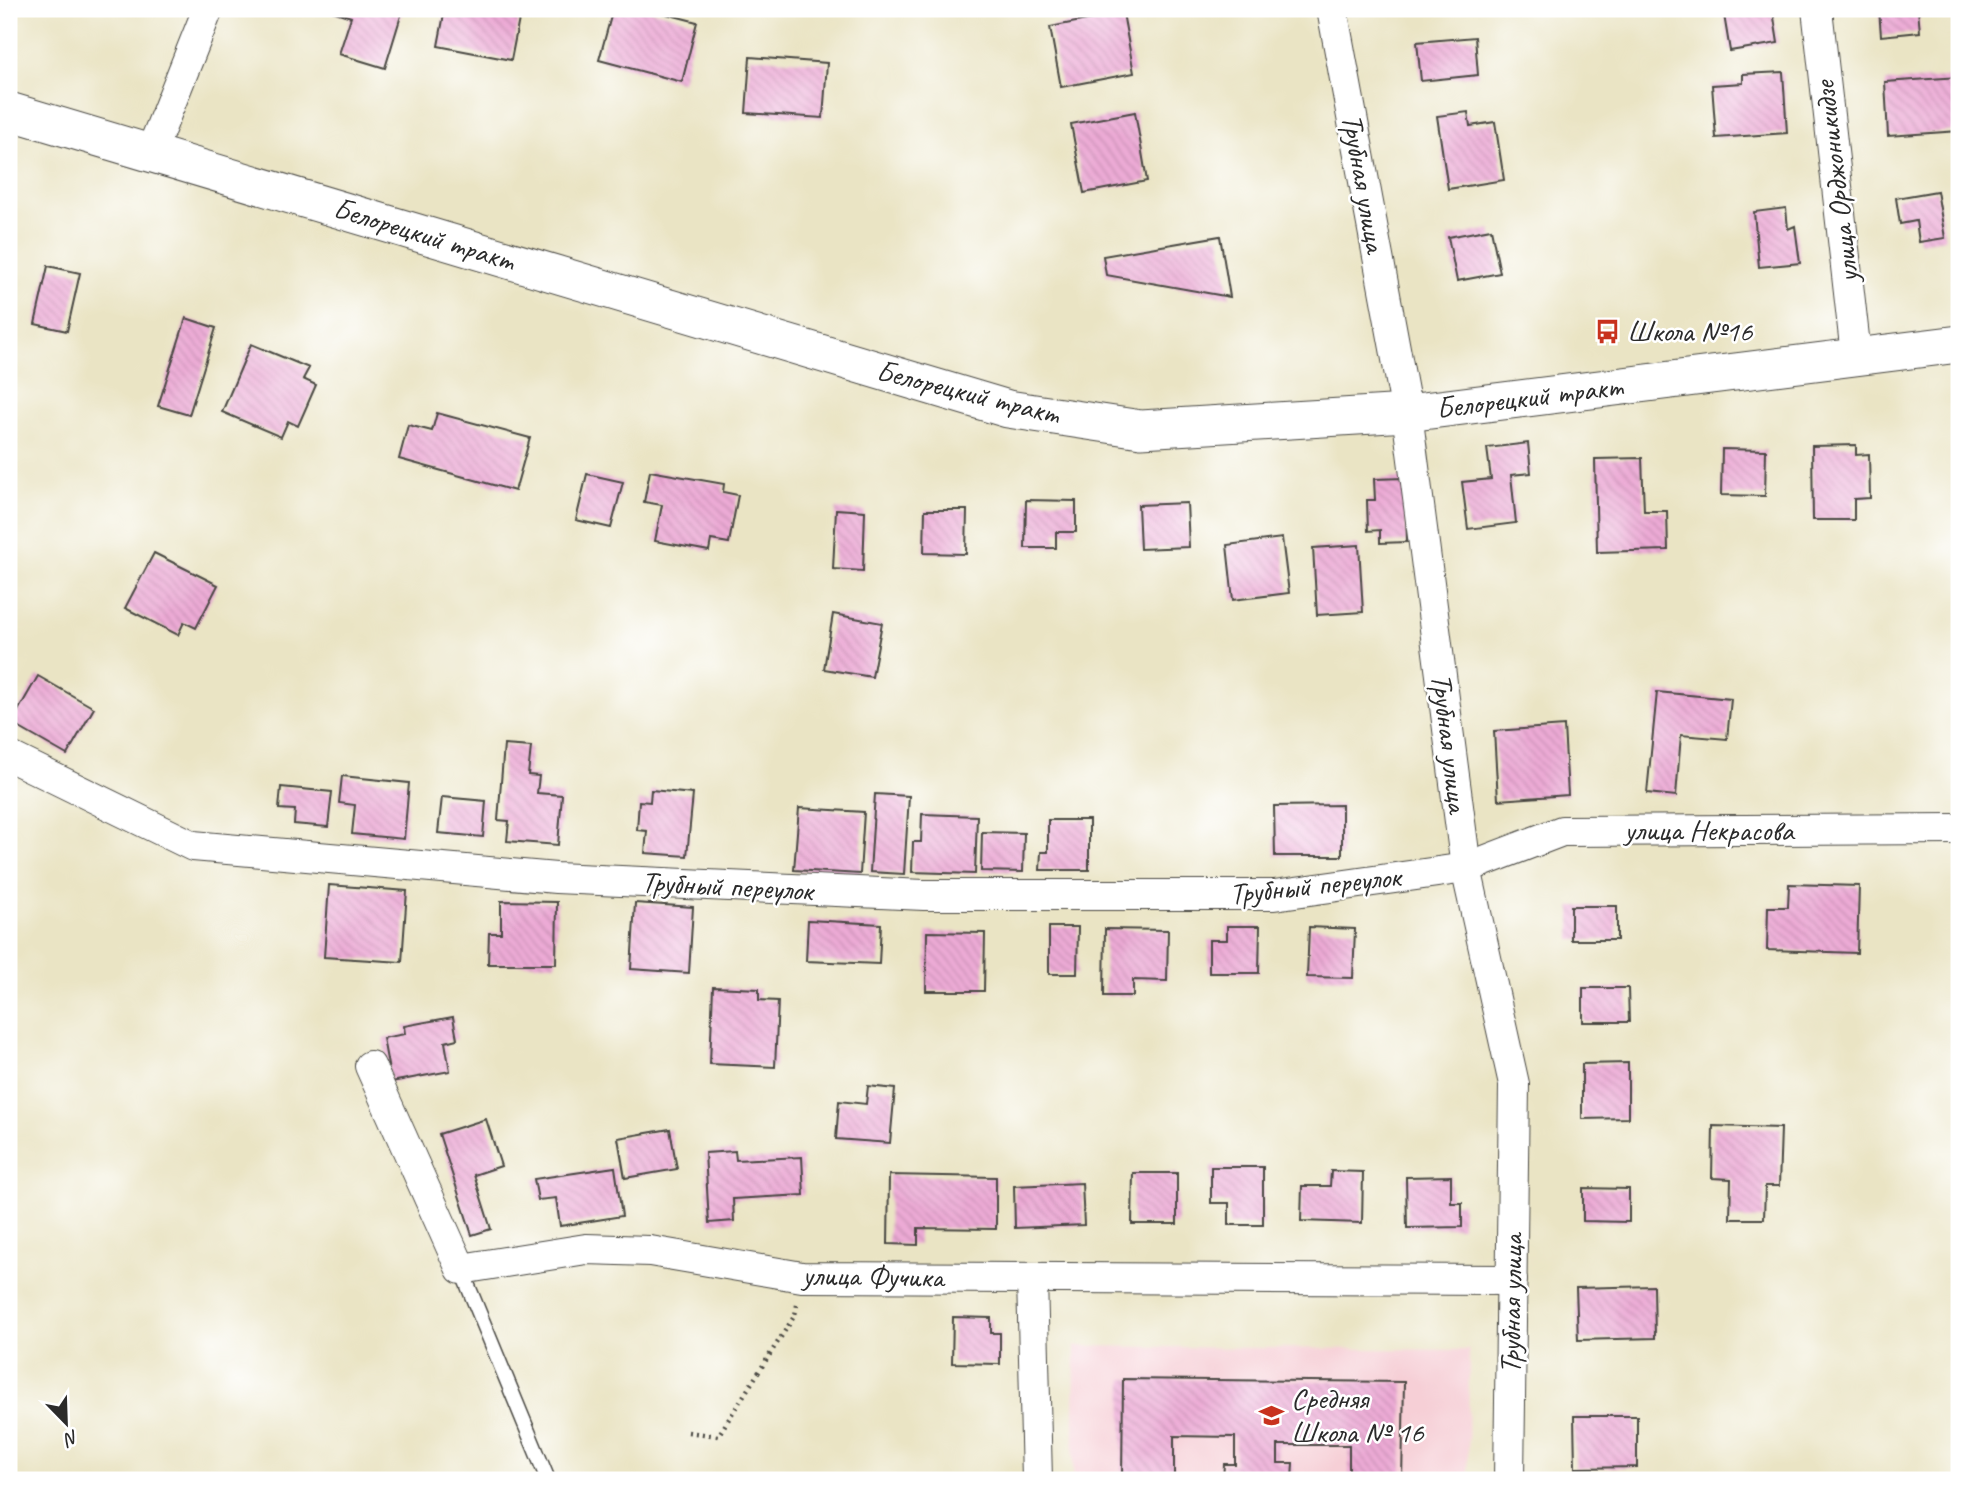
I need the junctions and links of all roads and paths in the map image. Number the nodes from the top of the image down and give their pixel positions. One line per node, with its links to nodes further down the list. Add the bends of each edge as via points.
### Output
1 (208, 9): 5 (street)
2 (1332, 9): 8 (street, Трубная улица)
3 (1816, 9): 7 (street, улица Орджоникидзе)
4 (9, 111): 5 (street, Белорецкий тракт)
5 (150, 152): 8 (street, Белорецкий тракт, via 1008,409 1141,429)
6 (1959, 344): 7 (street, Белорецкий тракт)
7 (1856, 355): 8 (street, Белорецкий тракт)
8 (1407, 413): 11 (street, Трубная улица)
9 (9, 756): 11 (street, Трубный переулок, via 193,846 556,878 924,895 1274,895)
10 (1959, 829): 11 (street, улица Некрасова, via 1562,831)
11 (1466, 868): 15 (street, Трубная улица, via 1514,1084)
12 (370, 1066): 13 (street)
13 (461, 1269): 14 (street, улица Фучика, via 586,1249 650,1251 802,1277); 18 (lane)
14 (1032, 1278): 15 (street, улица Фучика); 19 (street)
15 (1512, 1280): 20 (street, Трубная улица)
16 (795, 1315): 17 (path, via 718,1436)
17 (688, 1432)
18 (548, 1480)
19 (1037, 1480)
20 (1509, 1480)

